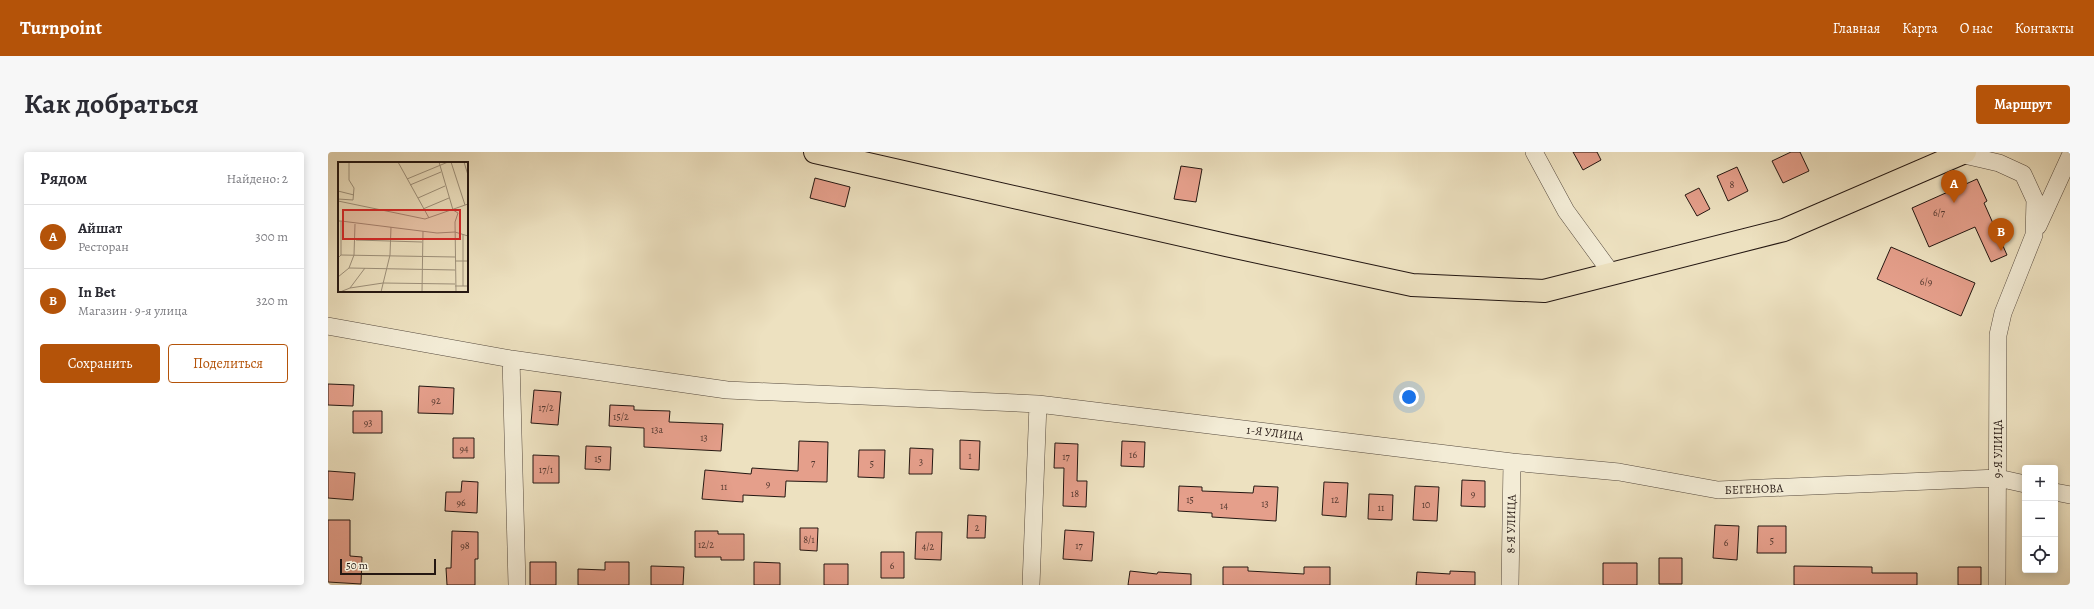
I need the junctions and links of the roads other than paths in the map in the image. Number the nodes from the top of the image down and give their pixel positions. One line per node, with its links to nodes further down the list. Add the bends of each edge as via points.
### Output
1 (815, 152): 6 (main road, via 1412,285 1544,291)
2 (1534, 152): 6 (street, via 1566,211)
3 (1961, 153): 5 (street, via 1999,163 2023,174 2036,200); 6 (main road, via 1784,230)
4 (2070, 156): 5 (street, 9-Я УЛИЦА)
5 (2034, 235): 11 (street, 9-Я УЛИЦА, via 2003,313 1998,335)
6 (1612, 274)
7 (328, 326): 8 (street, 1-Я УЛИЦА)
8 (511, 359): 9 (street, 1-Я УЛИЦА, via 727,390); 15 (street)
9 (1038, 404): 10 (street, 1-Я УЛИЦА); 16 (street)
10 (1512, 462): 11 (street, БЕГЕНОВА, via 1619,472 1718,490); 17 (street, 8-Я УЛИЦА)
11 (1998, 478): 12 (street, БЕГЕНОВА); 18 (street, 9-Я УЛИЦА)
12 (2022, 483)
13 (2058, 493): 14 (street)
14 (2070, 496)
15 (517, 585)
16 (1031, 585)
17 (1510, 585)
18 (1997, 585)

